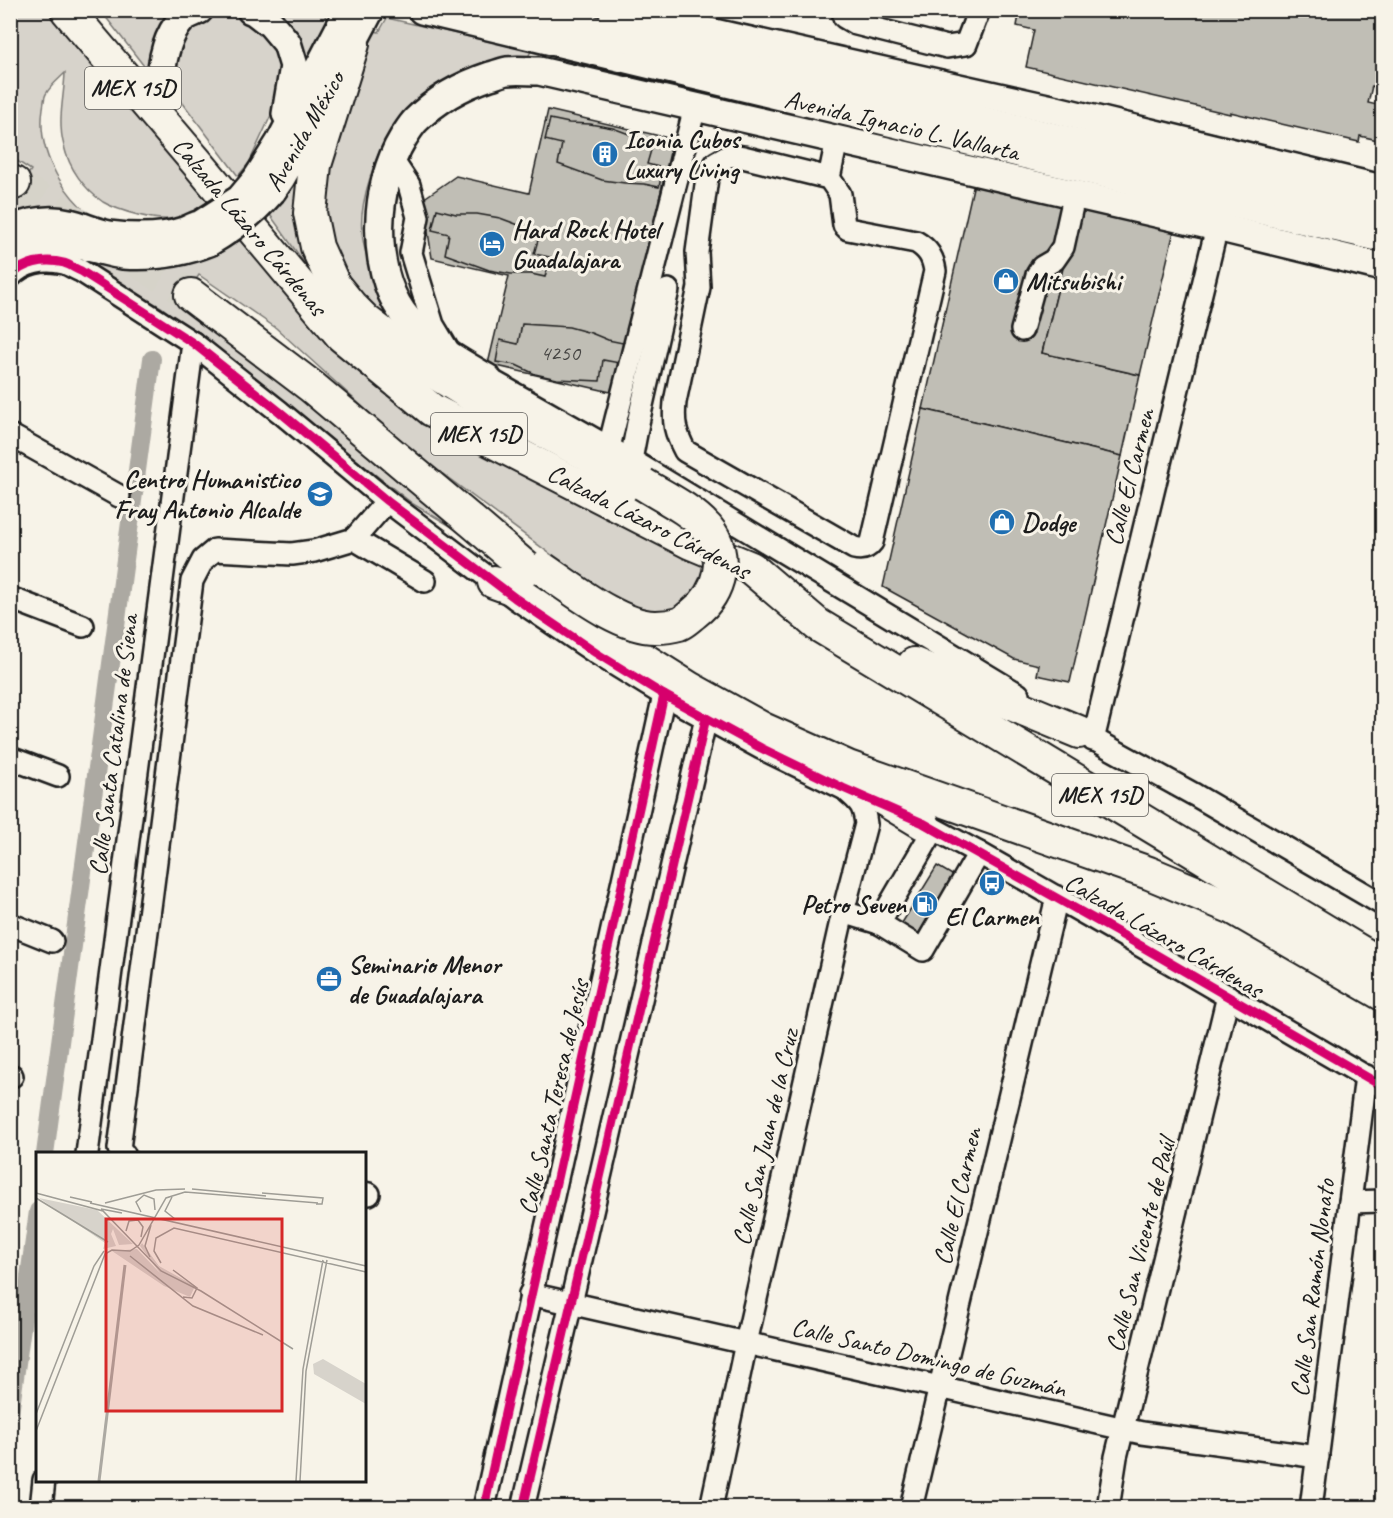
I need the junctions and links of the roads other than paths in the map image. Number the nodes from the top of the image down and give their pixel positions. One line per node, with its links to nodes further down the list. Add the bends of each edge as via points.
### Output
1 (67, 10): 17 (highway, Calzada Lázaro Cárdenas / MEX 15D)
2 (90, 10): 11 (highway)
3 (199, 10): 11 (main road, via 183,18 167,42 160,76)
4 (251, 10): 15 (main road, via 271,24 286,43 294,66)
5 (422, 10): 22 (main road, Avenida Ignacio L. Vallarta)
6 (508, 10): 20 (main road, Avenida Ignacio L. Vallarta)
7 (612, 10): 13 (main road, Avenida Ignacio L. Vallarta)
8 (846, 10): 9 (street, via 844,17 856,24 947,47 966,44)
9 (979, 10)
10 (355, 24): 15 (main road, Avenida México); 21 (main road, Avenida México, via 289,164 281,178); 37 (highway, via 315,165 310,213 318,247 334,285)
11 (161, 97): 17 (highway)
12 (695, 107): 14 (main road, Avenida Ignacio L. Vallarta); 16 (main road, Avenida Ignacio L. Vallarta, via 539,71 505,71 472,82 414,120); 44 (street)
13 (1052, 109): 20 (main road); 23 (main road, Avenida Ignacio L. Vallarta)
14 (837, 140): 18 (main road, Avenida Ignacio L. Vallarta); 19 (street)
15 (280, 142): 21 (main road, Avenida México)
16 (393, 161): 40 (street, via 409,185 418,216 411,253 432,326); 40 (main road, Avenida Ignacio L. Vallarta, via 380,217 380,254 388,285 401,311 421,335)
17 (200, 166): 54 (highway, Calzada Lázaro Cárdenas / MEX 15D, via 342,336 432,410 691,543 751,568)
18 (983, 174): 22 (main road); 24 (main road, Avenida Ignacio L. Vallarta)
19 (829, 178): 19 (street, via 730,155 716,163 707,178 697,252 699,287 674,418 677,437 685,451 861,550 872,542 935,271 930,253 916,242 848,229 844,225 840,194)
20 (1233, 178): 25 (main road, Avenida Ignacio L. Vallarta)
21 (264, 186): 29 (main road, Avenida México, bridge, via 240,199)
22 (1168, 189): 26 (main road, Avenida Ignacio L. Vallarta)
23 (1383, 189)
24 (1078, 196): 27 (main road, Avenida Ignacio L. Vallarta); 38 (street, via 1063,247 1036,275)
25 (1383, 213)
26 (1290, 218): 30 (main road, Avenida Ignacio L. Vallarta); 32 (main road)
27 (1217, 227): 32 (main road, Avenida Ignacio L. Vallarta); 59 (street, Calle El Carmen)
28 (10, 230): 29 (main road, Avenida México, via 47,220 140,237 183,231)
29 (205, 233): 31 (main road, Avenida México, via 190,250 171,253 120,255 52,241 20,246)
30 (1383, 238)
31 (10, 254)
32 (1325, 254): 33 (main road, Avenida Ignacio L. Vallarta)
33 (1383, 267)
34 (10, 277): 39 (street, Calzada Lázaro Cárdenas, via 34,262 64,263)
35 (668, 290): 45 (street)
36 (191, 295): 48 (highway, Calzada Lázaro Cárdenas / MEX 15D, via 312,387)
37 (366, 321): 41 (highway, via 438,360); 45 (highway, via 429,369 474,396)
38 (1022, 330)
39 (193, 343): 47 (street, Calzada Lázaro Cárdenas); 75 (street, Calle Santa Catalina de Siena)
40 (454, 358): 41 (main road, Avenida Ignacio L. Vallarta)
41 (487, 378): 42 (street)
42 (526, 401): 44 (street); 45 (highway)
43 (10, 435): 46 (street)
44 (609, 447): 45 (street)
45 (637, 472): 48 (highway, bridge, via 707,528 717,544 721,560 718,580 700,609 681,623 655,627 605,611); 59 (street)
46 (119, 496)
47 (387, 501): 49 (street); 51 (street, Calzada Lázaro Cárdenas)
48 (475, 524): 53 (highway, Calzada Lázaro Cárdenas / MEX 15D)
49 (354, 539): 50 (street); 76 (street, via 292,554 215,549 203,560 192,581 119,1149)
50 (425, 581)
51 (494, 582): 53 (highway); 56 (street, Calzada Lázaro Cárdenas)
52 (10, 598): 55 (street)
53 (567, 603): 58 (highway, Calzada Lázaro Cárdenas / MEX 15D, via 602,633)
54 (818, 625): 59 (highway); 71 (highway, Calzada Lázaro Cárdenas / MEX 15D)
55 (83, 626)
56 (664, 695): 57 (street, Calzada Lázaro Cárdenas); 79 (street, Calle Santa Teresa de Jesús)
57 (706, 718): 62 (street, Calzada Lázaro Cárdenas); 80 (street)
58 (763, 729): 63 (highway); 72 (highway, Calzada Lázaro Cárdenas / MEX 15D, via 848,767 1149,873 1233,908)
59 (1086, 736): 66 (street)
60 (10, 758): 61 (street)
61 (58, 776)
62 (843, 788): 63 (street, Calzada Lázaro Cárdenas); 67 (street, Calle San Juan de la Cruz, via 859,801 866,824)
63 (929, 826): 64 (street, Calzada Lázaro Cárdenas); 68 (street)
64 (979, 853): 65 (street, Calzada Lázaro Cárdenas); 68 (street, via 922,950)
65 (1057, 897): 73 (street, Calzada Lázaro Cárdenas); 82 (street, Calle El Carmen)
66 (1383, 904)
67 (843, 912): 68 (street); 81 (street, Calle San Juan de la Cruz)
68 (879, 923)
69 (10, 924): 70 (street)
70 (52, 941)
71 (1383, 965)
72 (1383, 994)
73 (1228, 996): 74 (street, Calzada Lázaro Cárdenas); 83 (street, Calle San Vicente de Paúl)
74 (1375, 1081): 78 (street, Calle San Ramón Nonato)
75 (87, 1152)
76 (122, 1152)
77 (1383, 1201): 78 (street)
78 (1350, 1202): 84 (street, Calle San Ramón Nonato)
79 (531, 1294): 80 (street, Calle Santo Domingo de Guzmán); 87 (street, Calle Santa Teresa de Jesús)
80 (571, 1304): 81 (street, Calle Santo Domingo de Guzmán); 88 (street)
81 (746, 1343): 82 (street, Calle Santo Domingo de Guzmán); 89 (street, Calle San Juan de la Cruz)
82 (939, 1387): 83 (street, Calle Santo Domingo de Guzmán); 90 (street, Calle El Carmen)
83 (1123, 1429): 84 (street, Calle Santo Domingo de Guzmán); 91 (street, Calle San Vicente de Paúl)
84 (1318, 1457): 92 (street, Calle San Ramón Nonato)
85 (44, 1482): 86 (street)
86 (40, 1508)
87 (484, 1508)
88 (523, 1508)
89 (711, 1508)
90 (911, 1508)
91 (1108, 1508)
92 (1311, 1508)

